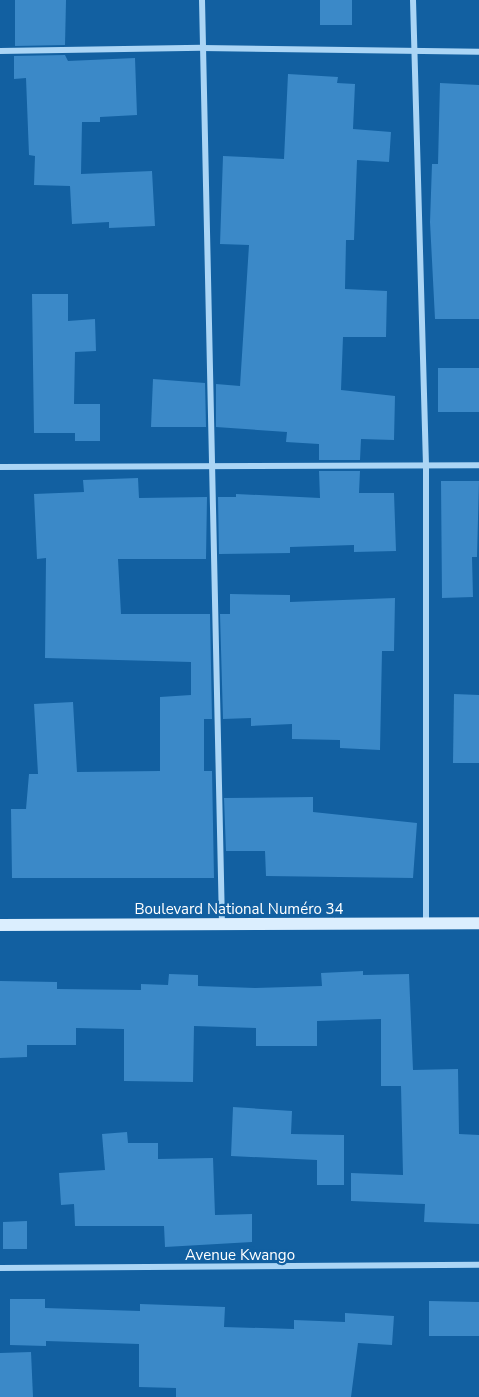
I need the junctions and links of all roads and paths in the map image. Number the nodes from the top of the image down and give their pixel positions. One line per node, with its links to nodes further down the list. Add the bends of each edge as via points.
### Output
1 (202, 0): 3 (street)
2 (413, 0): 4 (street)
3 (202, 48): 4 (street); 5 (street); 8 (street)
4 (414, 50): 6 (street); 7 (street)
5 (0, 51)
6 (479, 52)
7 (426, 464): 8 (street); 9 (street); 12 (street)
8 (212, 465): 10 (street); 14 (street)
9 (479, 465)
10 (0, 467)
11 (479, 923): 12 (main road, Boulevard National Numéro 34)
12 (426, 924): 14 (main road, Boulevard National Numéro 34)
13 (0, 925): 14 (main road, Boulevard National Numéro 34)
14 (222, 927)
15 (479, 1265): 16 (street, Avenue Kwango)
16 (0, 1268)

